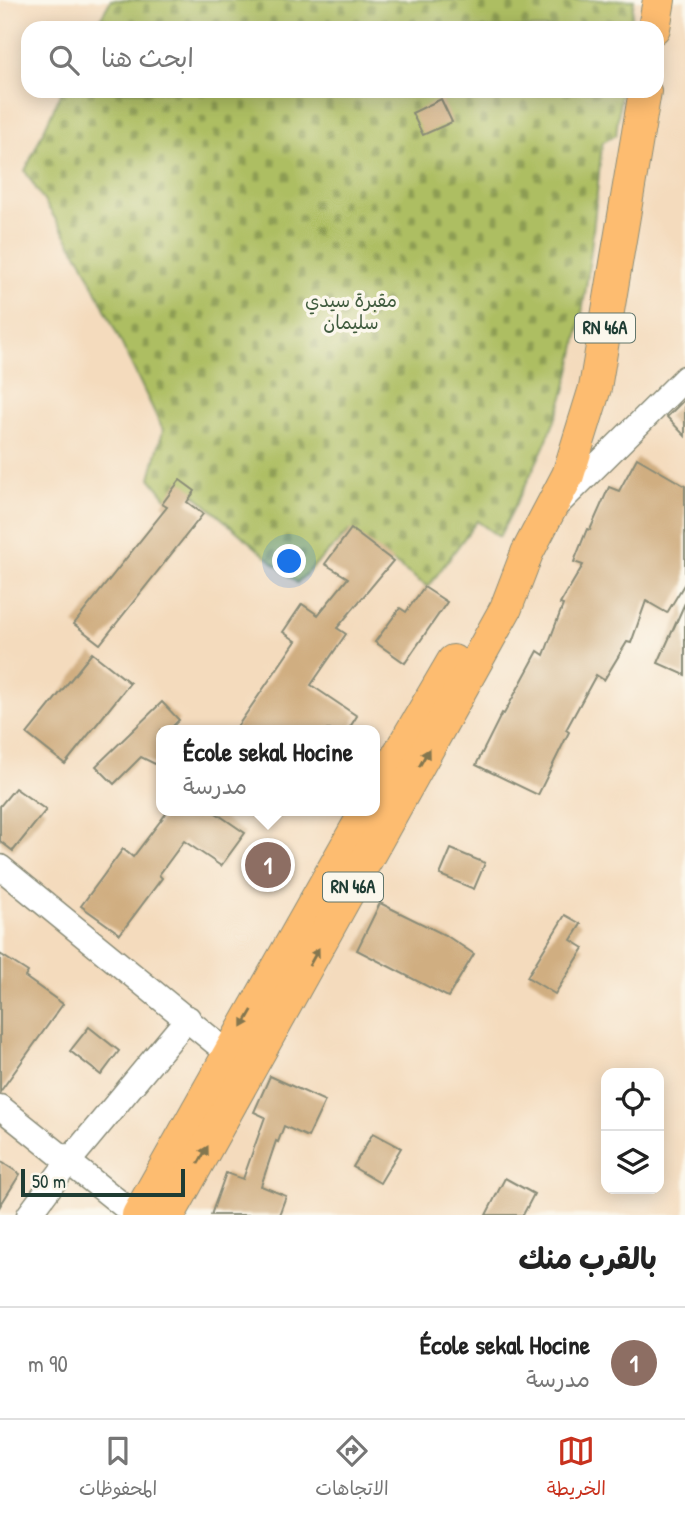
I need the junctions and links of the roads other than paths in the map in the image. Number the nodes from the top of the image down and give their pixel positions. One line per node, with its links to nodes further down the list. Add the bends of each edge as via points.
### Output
1 (659, 0): 2 (main road)
2 (655, 21)
3 (644, 98): 5 (main road, RN 46A, via 595,388 568,475)
4 (685, 377): 5 (street)
5 (549, 511): 6 (main road, RN 46A)
6 (527, 553): 7 (main road, RN 46A, via 488,601); 16 (main road, RN 46A, one-way to 6, via 506,608)
7 (380, 785)
8 (363, 816): 11 (main road, RN 46A, one-way to 11)
9 (0, 866): 10 (street)
10 (188, 1018): 11 (street); 13 (street)
11 (228, 1053): 15 (main road, RN 46A)
12 (0, 1107): 13 (street)
13 (69, 1161): 14 (street); 15 (street)
14 (29, 1215)
15 (136, 1215)
16 (169, 1215)

